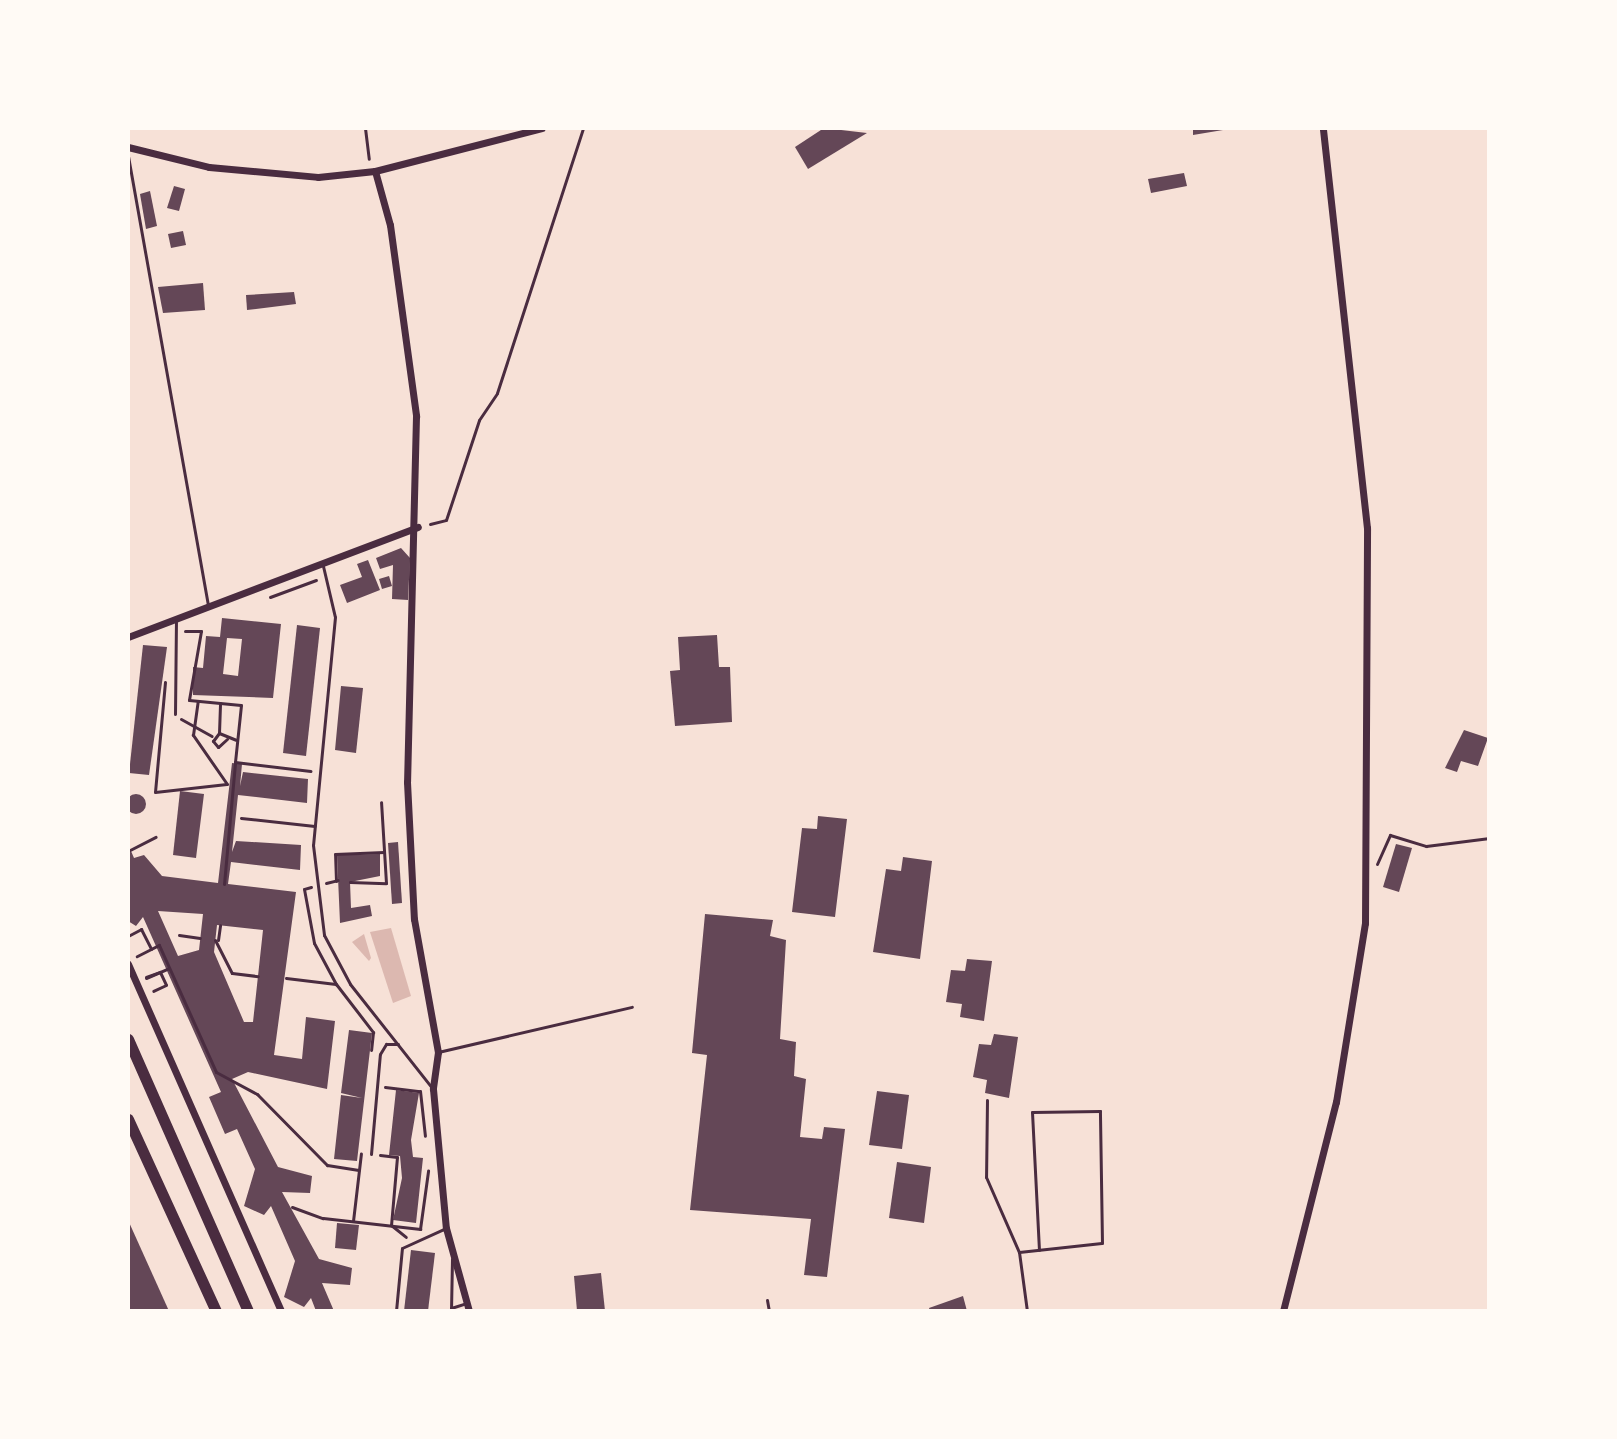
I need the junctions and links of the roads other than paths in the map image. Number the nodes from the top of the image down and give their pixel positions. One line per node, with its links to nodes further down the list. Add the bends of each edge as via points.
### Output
1 (542, 128): 5 (street)
2 (1323, 128): 38 (street, via 1367,528 1367,885 1350,1033)
3 (128, 147): 5 (street, via 259,174)
4 (128, 156): 8 (lane)
5 (375, 171): 6 (street, via 390,225 416,416)
6 (418, 527): 7 (street); 20 (street, via 407,839)
7 (323, 566): 8 (street); 13 (lane, via 335,617)
8 (208, 606): 9 (street)
9 (175, 619): 10 (street); 11 (lane)
10 (128, 637)
11 (175, 714)
12 (241, 818): 13 (lane)
13 (315, 826): 19 (lane, via 313,874 326,942)
14 (156, 837): 15 (lane)
15 (128, 851)
16 (128, 964): 34 (street)
17 (632, 1007): 20 (lane)
18 (128, 1039): 33 (main road)
19 (398, 1044): 21 (lane); 24 (lane, via 382,1048)
20 (438, 1052): 21 (street)
21 (433, 1089): 25 (street)
22 (987, 1100): 27 (lane, via 986,1177)
23 (128, 1119): 32 (main road)
24 (371, 1154)
25 (446, 1228): 28 (street); 35 (lane, via 409,1240)
26 (1039, 1250): 26 (lane, via 1102,1243 1100,1111 1032,1112); 27 (lane)
27 (1019, 1252): 37 (lane)
28 (452, 1254): 30 (street); 31 (lane)
29 (767, 1300): 36 (lane)
30 (468, 1307): 31 (lane)
31 (451, 1310)
32 (216, 1311)
33 (248, 1311)
34 (281, 1311)
35 (396, 1311)
36 (769, 1311)
37 (1027, 1311)
38 (1283, 1311)

